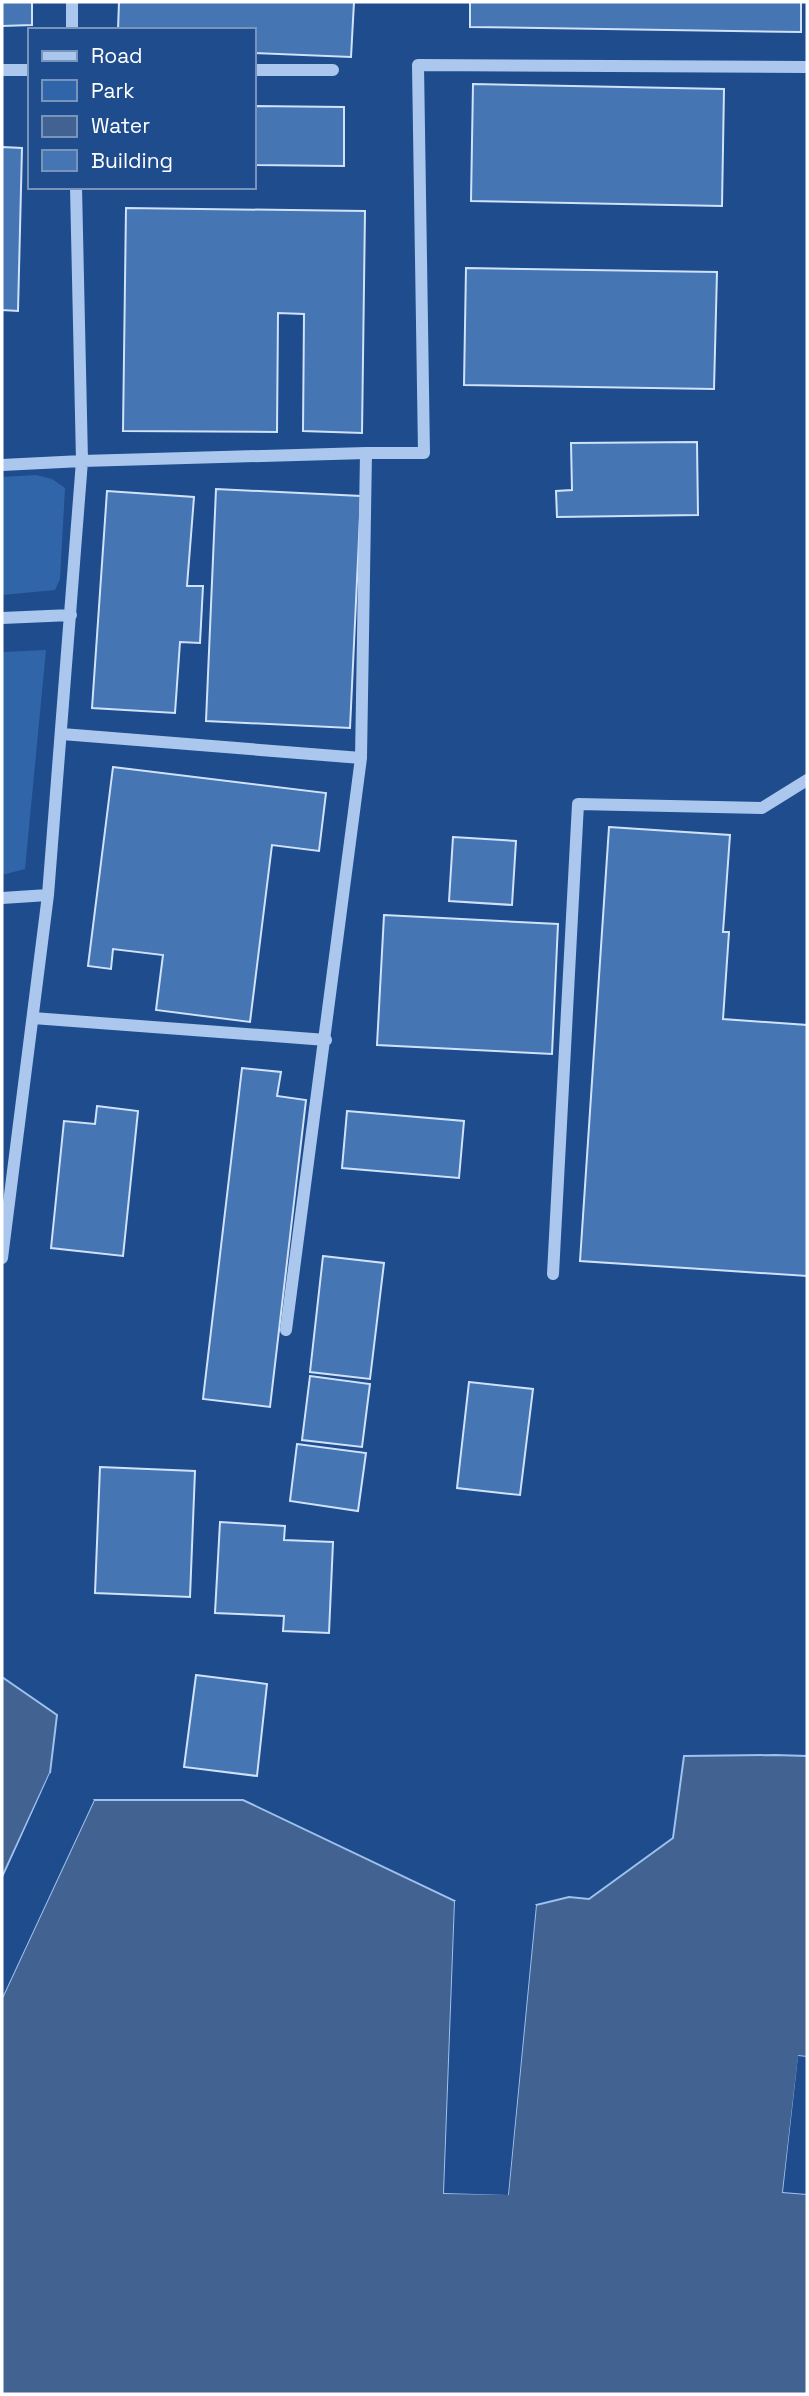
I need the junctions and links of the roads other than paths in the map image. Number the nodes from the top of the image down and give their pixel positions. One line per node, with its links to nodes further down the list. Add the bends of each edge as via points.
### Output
1 (72, 2): 2 (lane)
2 (72, 28)
3 (807, 67): 9 (lane, via 418,65 424,453)
4 (2, 70): 5 (lane)
5 (28, 70)
6 (256, 70): 7 (lane)
7 (333, 70)
8 (76, 189): 10 (lane)
9 (366, 453): 10 (lane); 15 (lane)
10 (82, 461): 11 (lane); 12 (lane)
11 (2, 465)
12 (71, 615): 13 (lane); 14 (lane)
13 (2, 618)
14 (62, 734): 15 (lane); 17 (lane)
15 (361, 758): 20 (lane)
16 (807, 780): 22 (lane, via 762,807 578,804)
17 (48, 895): 18 (lane); 19 (lane)
18 (2, 898)
19 (33, 1018): 20 (lane); 21 (lane)
20 (326, 1040): 23 (lane)
21 (2, 1258)
22 (553, 1274)
23 (286, 1330)

